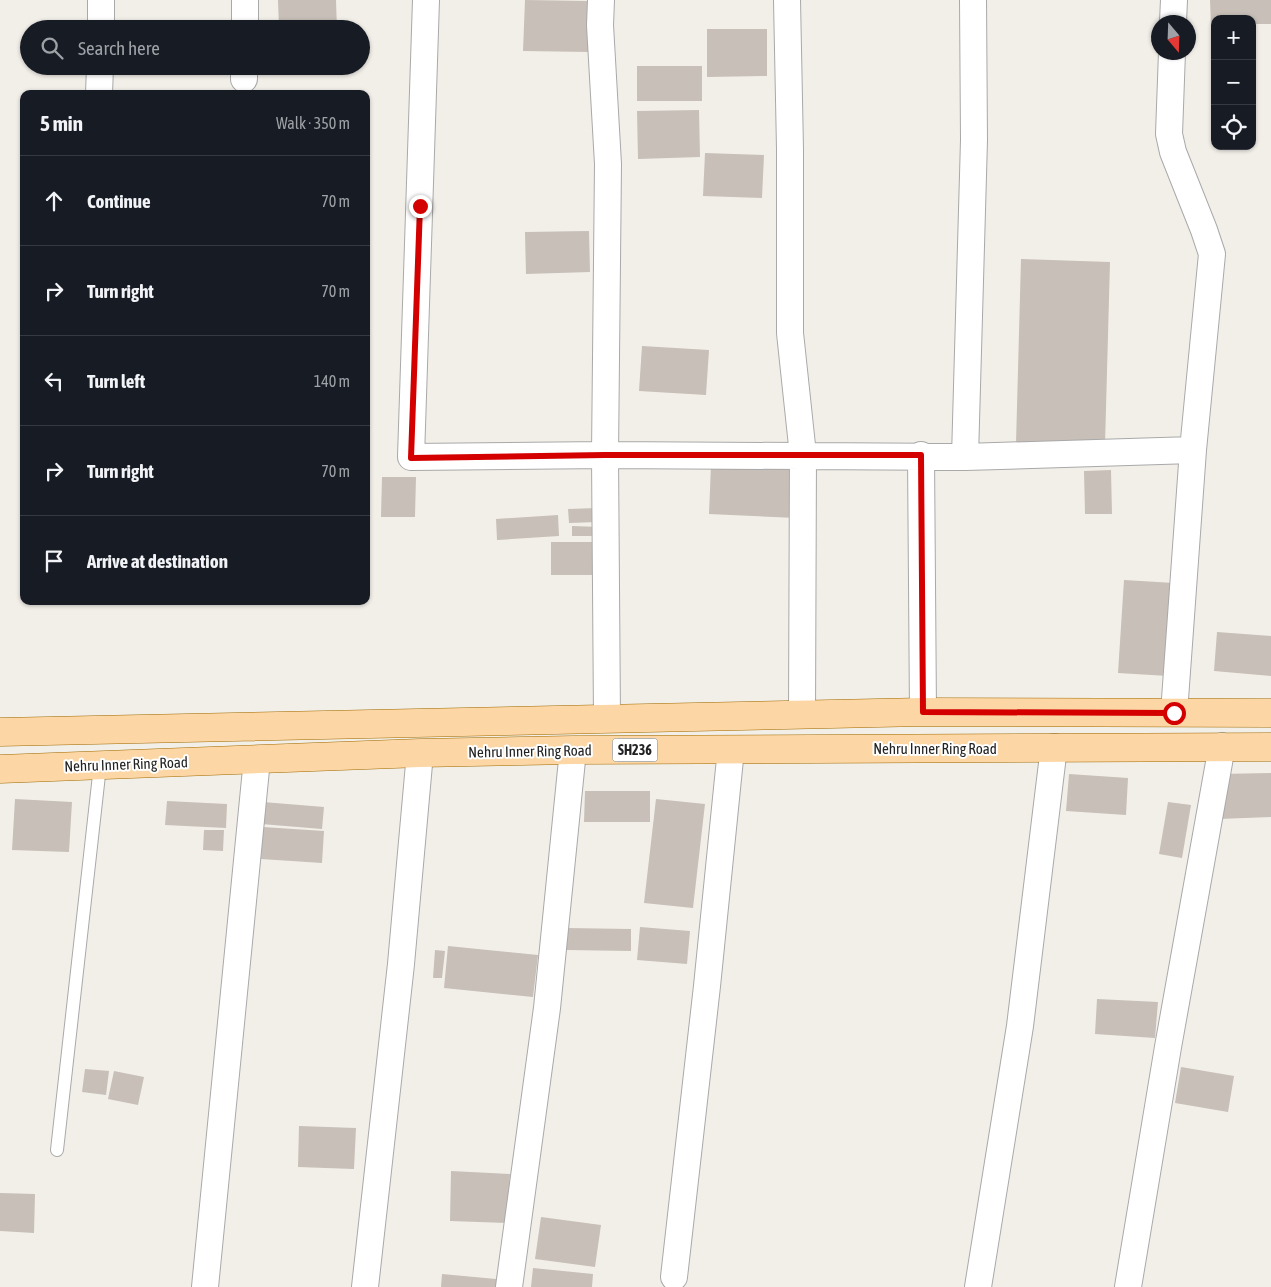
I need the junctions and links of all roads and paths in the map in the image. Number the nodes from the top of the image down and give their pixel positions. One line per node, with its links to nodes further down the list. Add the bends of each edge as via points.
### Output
1 (101, 0): 9 (street)
2 (245, 0): 10 (street)
3 (426, 0): 15 (street, via 411,458)
4 (601, 0): 15 (street, via 608,164)
5 (787, 0): 16 (street, via 790,333)
6 (973, 0): 18 (street, via 974,140)
7 (1174, 0): 8 (street)
8 (1173, 15)
9 (101, 20)
10 (245, 20)
11 (1172, 60): 14 (street, via 1169,134 1212,254)
12 (100, 75): 13 (street)
13 (99, 90)
14 (1193, 450): 18 (street); 20 (street)
15 (605, 455): 16 (street); 23 (street)
16 (803, 455): 17 (street); 22 (street)
17 (921, 455): 18 (street); 19 (street)
18 (965, 457)
19 (923, 712): 20 (main road, SH236); 22 (main road, SH236)
20 (1174, 713): 21 (main road, SH236)
21 (1271, 713)
22 (802, 715): 23 (main road, SH236)
23 (607, 719): 24 (main road, SH236)
24 (0, 732)
25 (1222, 746): 26 (main road, Nehru Inner Ring Road / SH236); 27 (main road, Nehru Inner Ring Road / SH236); 40 (street)
26 (1054, 747): 28 (main road, Nehru Inner Ring Road / SH236); 39 (street, via 1020,1026)
27 (1271, 747)
28 (731, 749): 29 (main road, Nehru Inner Ring Road / SH236); 35 (street)
29 (573, 750): 30 (main road, Nehru Inner Ring Road / SH236); 38 (street, via 546,1008)
30 (420, 753): 31 (main road, Nehru Inner Ring Road / SH236); 37 (street, via 401,964)
31 (257, 759): 32 (main road, Nehru Inner Ring Road / SH236); 36 (street)
32 (100, 766): 33 (main road, Nehru Inner Ring Road / SH236); 34 (lane)
33 (0, 769)
34 (57, 1150)
35 (674, 1277)
36 (205, 1287)
37 (365, 1287)
38 (508, 1287)
39 (978, 1287)
40 (1128, 1287)

